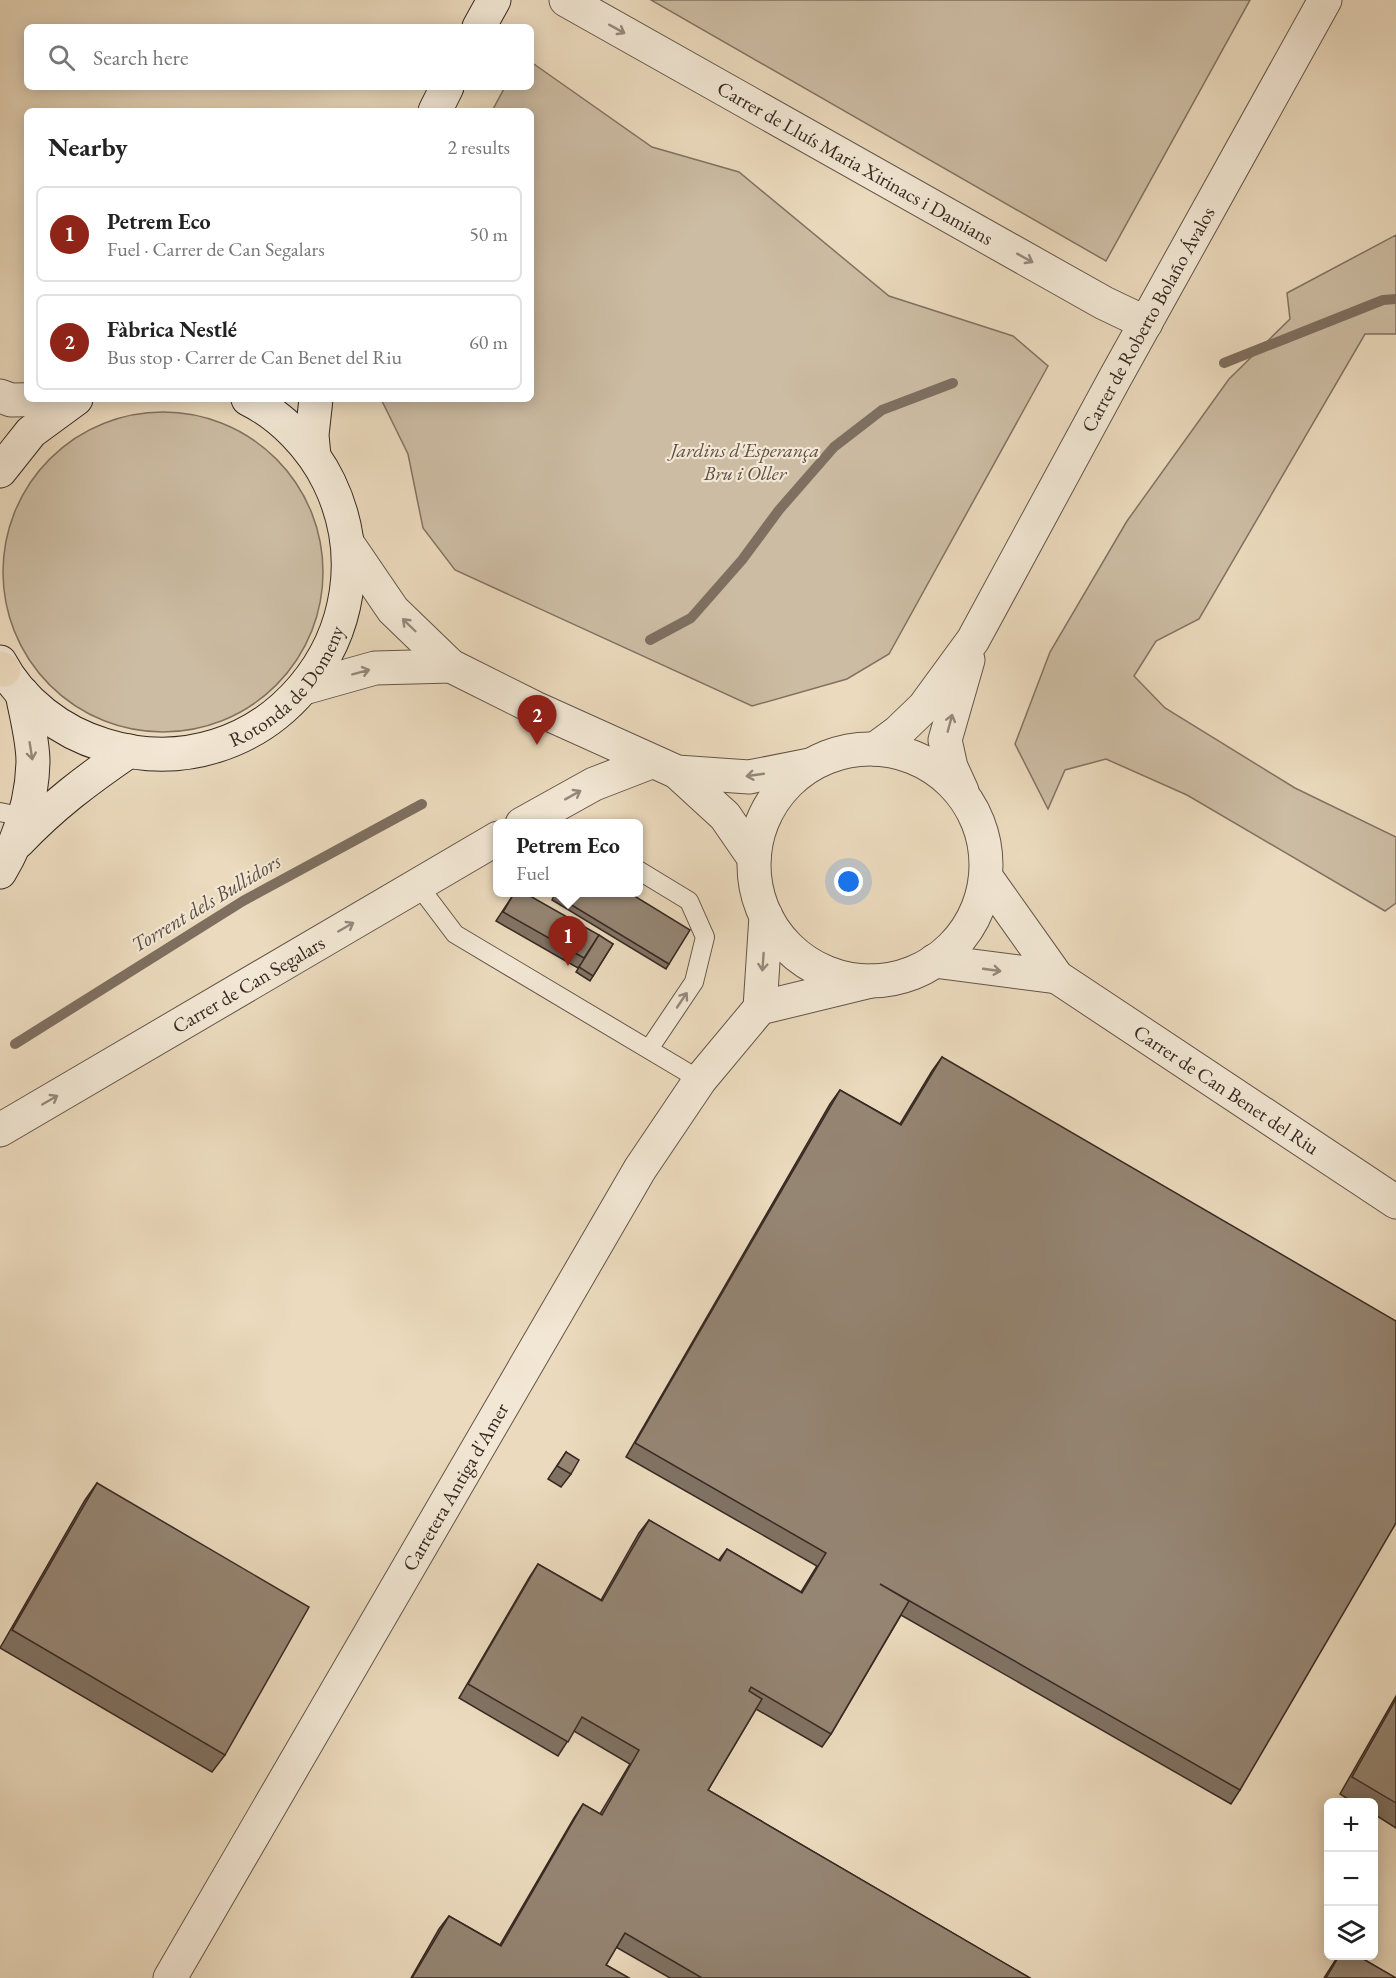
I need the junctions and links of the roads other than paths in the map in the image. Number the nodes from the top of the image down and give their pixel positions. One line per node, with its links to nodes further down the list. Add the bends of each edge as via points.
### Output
1 (494, 0): 4 (street)
2 (566, 0): 7 (street, Carrer de Lluís Maria Xirinacs i Damians, one-way to 7)
3 (1325, 0): 7 (street, Carrer de Roberto Bolaño Ávalos)
4 (481, 24)
5 (446, 90): 6 (street)
6 (436, 108)
7 (1146, 323): 16 (street, Carrer de Roberto Bolaño Ávalos)
8 (0, 396): 9 (street)
9 (24, 400)
10 (72, 402): 14 (street, via 31,432)
11 (253, 402): 13 (street, Rotonda de Domeny, via 280,420)
12 (316, 402): 13 (street)
13 (314, 456): 15 (street, Rotonda de Domeny, via 337,498)
14 (0, 471)
15 (348, 544): 17 (street, one-way to 15, via 393,610); 19 (street, Rotonda de Domeny, via 349,575 341,621 322,663)
16 (974, 640): 20 (street, Carrer de Roberto Bolaño Ávalos, via 924,707); 24 (street, Carrer de Roberto Bolaño Ávalos, one-way to 16, via 951,767 945,740)
17 (451, 666): 19 (street, one-way to 17, via 375,668); 23 (street)
18 (7, 673): 21 (street, Rotonda de Domeny, via 49,717 79,735); 26 (street, one-way to 26, via 33,761)
19 (304, 688): 21 (street, Rotonda de Domeny, via 276,715 225,743 168,754)
20 (875, 749): 22 (street, via 842,752); 24 (street, via 919,759 945,775)
21 (129, 751): 26 (street)
22 (812, 764): 23 (street, one-way to 23, via 749,777); 28 (street, via 796,775 772,804 757,839)
23 (664, 767): 25 (street, one-way to 23, via 594,784); 28 (street, via 725,816)
24 (965, 798): 30 (street, Carrer de Roberto Bolaño Ávalos, via 982,835)
25 (539, 819)
26 (10, 837)
27 (493, 841): 31 (street, Carrer de Can Segalars)
28 (754, 858): 32 (street, via 756,888)
29 (643, 872): 37 (lane, one-way to 29, via 694,982 705,937 689,901)
30 (986, 877): 33 (street, via 973,918 956,942); 34 (street, Carrer de Can Benet del Riu)
31 (418, 885): 37 (lane, via 455,934); 39 (street, Carrer de Can Segalars, one-way to 31)
32 (766, 916): 35 (street, via 784,943 809,963 839,976); 36 (street, one-way to 36)
33 (934, 961): 34 (street, Carrer de Can Benet del Riu, one-way to 34); 35 (street, via 904,975)
34 (1057, 977): 40 (street, Carrer de Can Benet del Riu)
35 (871, 981): 36 (street)
36 (760, 1008): 38 (street, Carretera Antiga d'Amer)
37 (649, 1049): 38 (lane)
38 (699, 1080): 41 (street, Carretera Antiga d'Amer, via 634,1179)
39 (0, 1130)
40 (1396, 1202)
41 (170, 1978)

